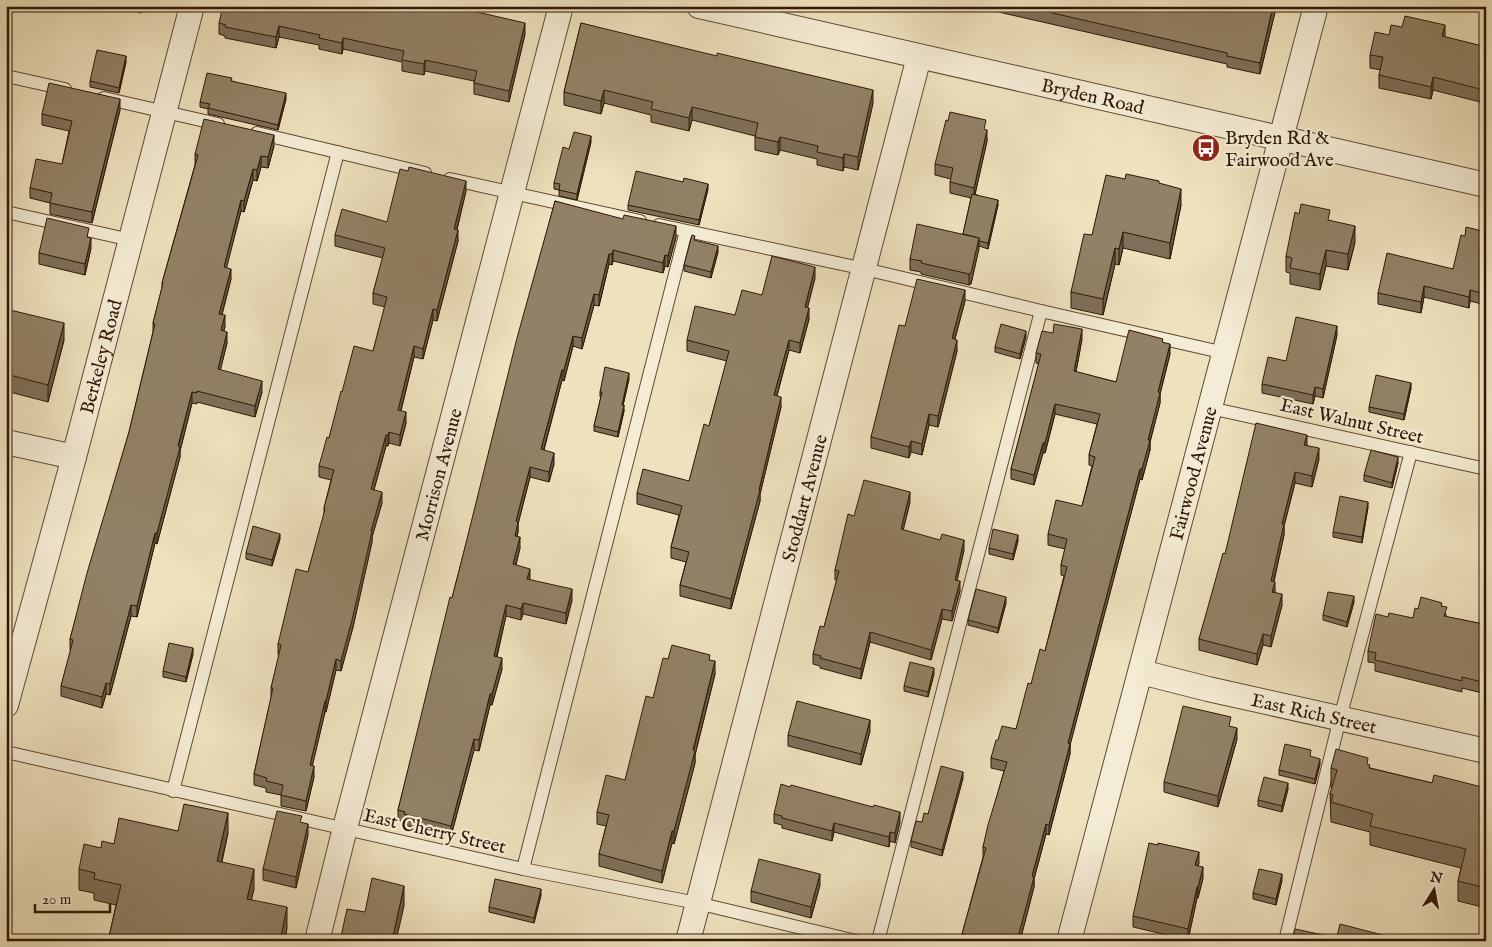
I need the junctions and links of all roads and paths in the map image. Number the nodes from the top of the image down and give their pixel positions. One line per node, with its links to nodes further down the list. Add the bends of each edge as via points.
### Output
1 (192, 6): 7 (street, Berkeley Road)
2 (560, 6): 11 (street, Morrison Avenue)
3 (699, 6): 5 (street, Bryden Road)
4 (1316, 6): 8 (street, Fairwood Avenue)
5 (919, 57): 8 (street, Bryden Road); 15 (street, Stoddart Avenue)
6 (6, 76): 7 (lane)
7 (164, 112): 9 (lane); 14 (street, Berkeley Road)
8 (1282, 140): 10 (street, Bryden Road); 17 (street, Fairwood Avenue)
9 (338, 152): 11 (lane); 29 (lane)
10 (1486, 185)
11 (512, 194): 13 (lane); 30 (street, Morrison Avenue)
12 (6, 212): 14 (lane)
13 (686, 231): 15 (lane); 31 (lane)
14 (131, 240): 21 (street, Berkeley Road)
15 (865, 269): 16 (lane); 32 (street, Stoddart Avenue)
16 (1041, 311): 17 (lane); 37 (lane)
17 (1225, 353): 18 (street, Fairwood Avenue)
18 (1210, 408): 20 (lane, East Walnut Street); 24 (street, Fairwood Avenue)
19 (6, 442): 21 (street)
20 (1411, 452): 22 (lane, East Walnut Street); 26 (lane)
21 (74, 457): 23 (street, Berkeley Road)
22 (1486, 469)
23 (11, 668): 25 (street, Berkeley Road)
24 (1141, 672): 26 (street, East Rich Street); 33 (street, Fairwood Avenue)
25 (6, 705)
26 (1340, 718): 27 (street, East Rich Street); 38 (lane)
27 (1486, 751)
28 (6, 752): 29 (lane, East Cherry Street)
29 (173, 791): 30 (lane, East Cherry Street)
30 (345, 828): 31 (lane, East Cherry Street); 34 (street, Morrison Avenue)
31 (523, 869): 32 (lane, East Cherry Street)
32 (697, 903): 35 (street, Stoddart Avenue); 36 (lane, East Cherry Street)
33 (1072, 940)
34 (317, 941)
35 (688, 941)
36 (856, 941)
37 (878, 941)
38 (1285, 941)

